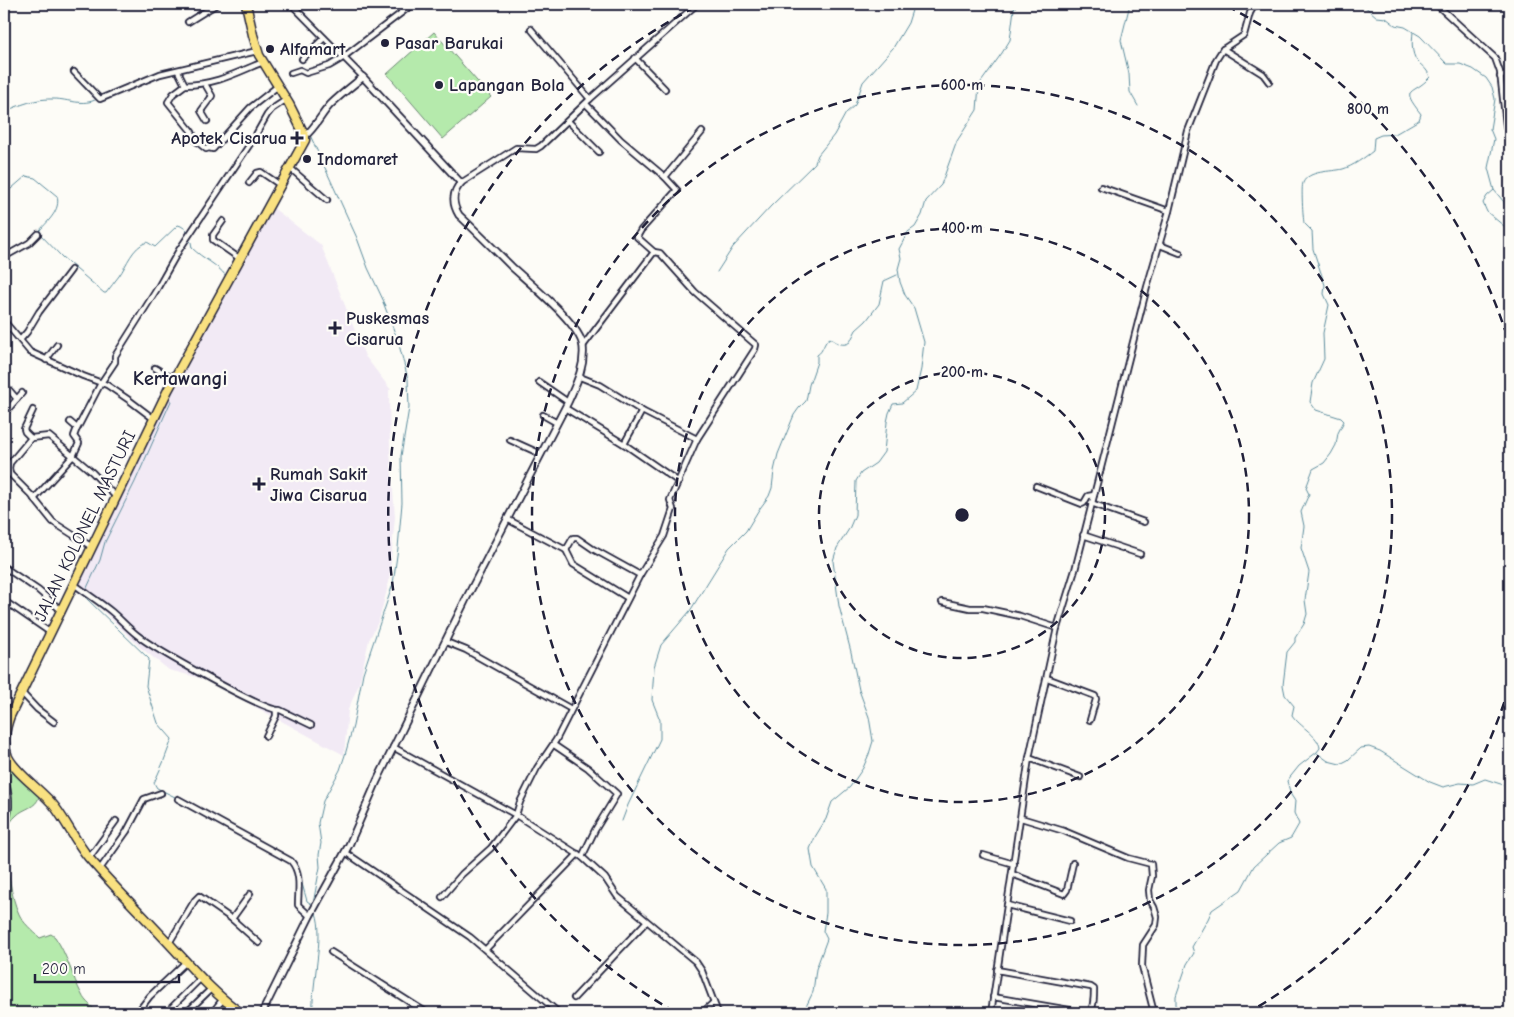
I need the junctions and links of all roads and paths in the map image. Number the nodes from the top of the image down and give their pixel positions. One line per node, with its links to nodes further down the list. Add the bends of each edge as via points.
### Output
1 (217, 4): 10 (street)
2 (246, 4): 14 (main road)
3 (291, 4): 12 (street)
4 (398, 4): 9 (street)
5 (413, 4): 9 (street)
6 (697, 4): 16 (street)
7 (1255, 4): 13 (street, via 1244,35)
8 (1436, 4): 24 (street, via 1495,58)
9 (402, 12): 15 (street)
10 (188, 22)
11 (531, 29): 31 (street)
12 (324, 38): 15 (street); 17 (street)
13 (1223, 49): 25 (street, via 1263,74); 46 (street, via 1188,131)
14 (258, 50): 18 (main road); 19 (street)
15 (343, 58): 22 (street, via 306,73 300,70); 23 (street)
16 (635, 58): 29 (street); 31 (street)
17 (302, 59)
18 (263, 62): 26 (street, via 231,77); 28 (main road)
19 (178, 71): 20 (street, via 155,76 99,99); 27 (street)
20 (74, 72)
21 (1510, 72): 24 (street)
22 (290, 73)
23 (363, 77): 36 (street, via 331,104); 42 (street)
24 (1500, 77): 37 (street)
25 (1269, 82)
26 (205, 84): 27 (street); 33 (street, via 212,96 201,110)
27 (185, 85): 28 (street, via 168,102 197,142 206,149 212,149 250,108)
28 (278, 86): 30 (main road)
29 (665, 89)
30 (287, 99): 36 (main road); 64 (street, via 267,115 179,250)
31 (590, 99): 32 (street)
32 (586, 104): 34 (street); 40 (street, via 621,140)
33 (207, 121)
34 (568, 121): 38 (street); 42 (street, via 539,148 516,148)
35 (702, 132): 40 (street)
36 (307, 134): 39 (main road, JALAN KOLONEL MASTURI)
37 (1510, 141)
38 (599, 152)
39 (290, 168): 43 (main road, JALAN KOLONEL MASTURI); 45 (street)
40 (665, 177): 50 (street, via 677,190 636,237)
41 (249, 182): 43 (street, via 261,172)
42 (461, 182): 58 (street, via 454,193 454,208 459,215 549,300 575,329)
43 (280, 185): 53 (main road, JALAN KOLONEL MASTURI)
44 (1101, 187): 46 (street)
45 (327, 200)
46 (1169, 211): 49 (street)
47 (222, 220): 53 (street, via 213,240)
48 (38, 234): 52 (street)
49 (1160, 245): 51 (street); 86 (street)
50 (654, 252): 58 (street); 79 (street, via 666,258 695,292 756,345)
51 (1180, 253)
52 (4, 257)
53 (239, 258): 62 (main road, JALAN KOLONEL MASTURI)
54 (71, 270): 56 (street)
55 (4, 322): 56 (street)
56 (20, 340): 59 (street, via 30,352)
57 (57, 345): 59 (street)
58 (584, 346): 61 (street)
59 (46, 360): 64 (street)
60 (155, 368): 62 (street)
61 (580, 377): 68 (street); 71 (street, via 600,385)
62 (174, 379): 74 (main road, JALAN KOLONEL MASTURI)
63 (539, 382): 68 (street)
64 (101, 383): 74 (street); 77 (street)
65 (4, 384): 67 (street)
66 (22, 393): 67 (street)
67 (17, 399): 72 (street)
68 (568, 402): 69 (street)
69 (565, 408): 76 (street); 81 (street)
70 (32, 410): 78 (street, via 24,429)
71 (642, 411): 79 (street); 81 (street)
72 (4, 414)
73 (543, 414): 76 (street)
74 (154, 419): 87 (main road, JALAN KOLONEL MASTURI)
75 (70, 422): 77 (street)
76 (557, 423): 82 (street)
77 (77, 429): 83 (street, via 74,436 80,444)
78 (31, 438): 83 (street, via 49,436); 88 (street, via 9,468 10,474)
79 (697, 439): 84 (street)
80 (510, 440): 82 (street)
81 (624, 444): 84 (street)
82 (540, 454): 90 (street)
83 (72, 456): 87 (street); 88 (street)
84 (679, 482): 97 (street, via 670,500 673,511 664,536)
85 (1036, 486): 86 (street, via 1082,504 1089,495)
86 (1094, 495): 89 (street)
87 (116, 497): 93 (main road, JALAN KOLONEL MASTURI)
88 (34, 499): 93 (street, via 55,524)
89 (1091, 503): 91 (street); 92 (street)
90 (507, 518): 94 (street); 105 (street)
91 (1144, 522)
92 (1083, 535): 95 (street); 103 (street)
93 (92, 547): 98 (main road, JALAN KOLONEL MASTURI)
94 (566, 550): 97 (street, via 573,538 577,538); 99 (street, via 573,564)
95 (1140, 554)
96 (4, 567): 102 (street)
97 (640, 575): 99 (street)
98 (74, 584): 102 (main road, JALAN KOLONEL MASTURI); 109 (street, via 138,637)
99 (628, 598): 108 (street)
100 (6, 602): 104 (street)
101 (942, 602): 103 (street, via 983,608)
102 (62, 611): 104 (main road, JALAN KOLONEL MASTURI)
103 (1057, 628): 106 (street)
104 (51, 633): 107 (main road, JALAN KOLONEL MASTURI)
105 (446, 642): 108 (street, via 466,650); 116 (street)
106 (1048, 678): 110 (street, via 1096,697); 117 (street)
107 (22, 693): 111 (street); 114 (main road, JALAN KOLONEL MASTURI, via 6,726)
108 (571, 710): 115 (street)
109 (276, 711): 112 (street); 113 (street)
110 (1090, 720)
111 (54, 722)
112 (311, 725)
113 (266, 736)
114 (4, 742): 129 (main road, JALAN KOLONEL MASTURI, via 14,766 42,791)
115 (554, 745): 122 (street, via 537,768); 127 (street, via 588,768 617,794)
116 (393, 747): 122 (street); 126 (street)
117 (1029, 758): 119 (street); 123 (street)
118 (4, 774): 125 (street, via 9,798)
119 (1080, 777)
120 (161, 793): 132 (street, via 144,799 127,831)
121 (178, 799): 137 (street, via 292,861 299,879 298,906)
122 (516, 815): 127 (street); 135 (street, via 491,848)
123 (1021, 818): 131 (street); 165 (street, via 1151,864 1150,900 1157,917 1156,925 1143,945 1142,966)
124 (116, 820): 129 (street)
125 (4, 824)
126 (345, 852): 137 (street); 143 (street)
127 (580, 855): 140 (street); 143 (street)
128 (983, 855): 131 (street)
129 (89, 858): 132 (main road, JALAN KOLONEL MASTURI)
130 (1073, 863): 133 (street, via 1064,894)
131 (1014, 864): 133 (street)
132 (100, 869): 141 (main road, JALAN KOLONEL MASTURI)
133 (1012, 874): 136 (street)
134 (250, 894): 138 (street)
135 (442, 897)
136 (1007, 905): 139 (street); 146 (street)
137 (314, 910): 158 (street)
138 (232, 919): 141 (street, via 199,896); 142 (street)
139 (1070, 921)
140 (646, 922): 150 (street); 152 (street, via 699,966)
141 (169, 943): 145 (main road, JALAN KOLONEL MASTURI)
142 (259, 943)
143 (486, 949): 160 (street)
144 (331, 952): 159 (street)
145 (187, 961): 147 (main road, JALAN KOLONEL MASTURI); 154 (street)
146 (997, 970): 149 (street); 164 (street, via 1091,987 1094,996)
147 (202, 978): 148 (main road, JALAN KOLONEL MASTURI); 153 (street)
148 (212, 988): 151 (main road, JALAN KOLONEL MASTURI); 155 (street)
149 (993, 997): 163 (street); 164 (street)
150 (574, 998)
151 (224, 999): 156 (street); 157 (main road, JALAN KOLONEL MASTURI)
152 (713, 1003): 161 (street); 162 (street)
153 (172, 1007)
154 (140, 1009)
155 (186, 1013)
156 (212, 1013)
157 (241, 1013)
158 (262, 1013)
159 (427, 1013)
160 (559, 1013)
161 (702, 1013)
162 (718, 1013)
163 (991, 1013)
164 (1088, 1013)
165 (1154, 1013)
166 (1315, 1013): 167 (street)
167 (1320, 1013)

